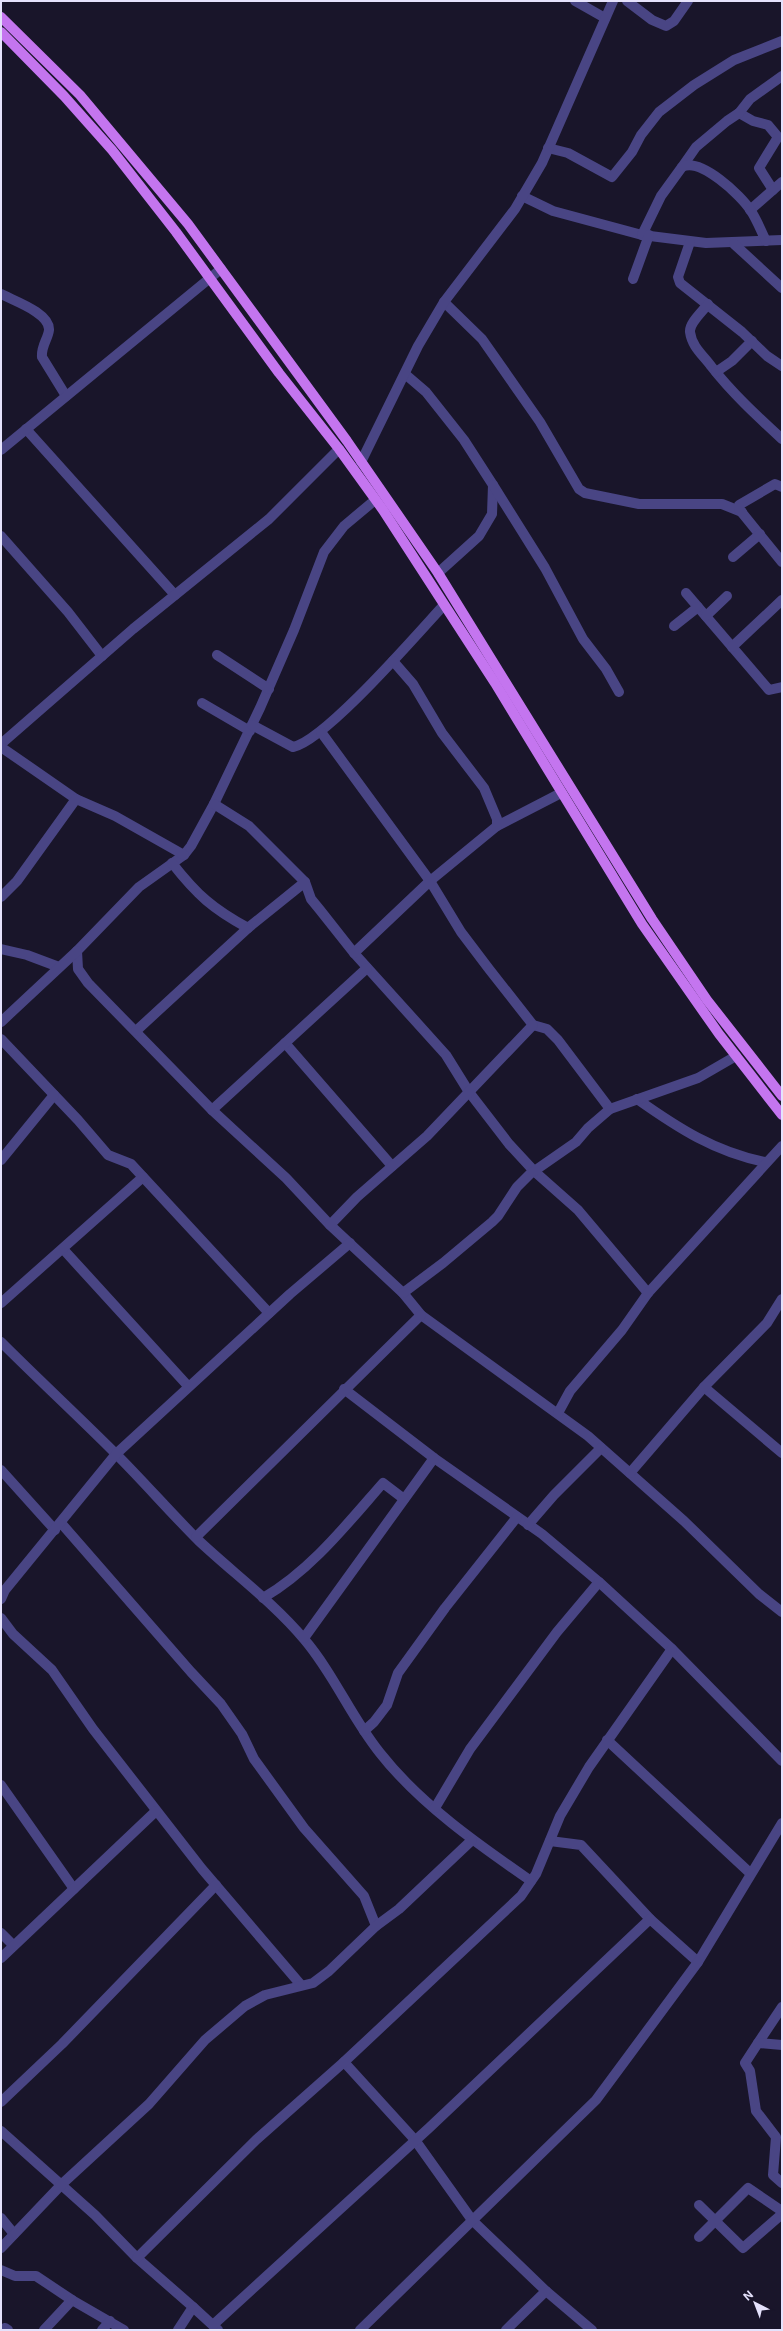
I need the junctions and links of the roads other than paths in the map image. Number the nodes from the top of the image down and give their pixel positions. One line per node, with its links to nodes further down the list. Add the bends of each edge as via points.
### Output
1 (575, 1): 6 (street)
2 (613, 1): 6 (street)
3 (626, 1): 4 (street, via 652,20 666,26 674,21)
4 (688, 1)
5 (1, 17): 22 (main road, via 51,65 120,141)
6 (605, 18): 11 (street)
7 (1, 32): 24 (main road, via 64,96 112,150 176,232)
8 (782, 41): 11 (street, via 734,60 694,85 659,112 612,177 568,153)
9 (782, 76): 10 (street, via 750,99)
10 (739, 113): 12 (street, via 696,147); 14 (street, via 753,121 768,125 778,137 759,168)
11 (548, 148): 15 (street)
12 (682, 167): 16 (street, via 687,164 695,165 715,176); 17 (street, via 660,196)
13 (782, 182): 14 (street)
14 (773, 190): 16 (street)
15 (522, 196): 17 (street, via 553,211); 27 (street, via 515,209)
16 (750, 210): 19 (street)
17 (646, 235): 20 (street); 23 (street)
18 (782, 240): 19 (street)
19 (766, 241): 21 (street)
20 (690, 242): 21 (street); 28 (street, via 678,277 682,286)
21 (734, 244): 25 (street)
22 (222, 269): 24 (street); 38 (main road)
23 (633, 279)
24 (209, 280): 33 (street); 36 (main road)
25 (782, 288)
26 (1, 294): 33 (street, via 38,312 46,321 49,328 42,357)
27 (444, 302): 32 (street); 42 (street, via 482,339 540,422 580,489 585,493 639,504 722,504)
28 (708, 304): 29 (street); 31 (street, via 693,323 690,332 698,353)
29 (752, 341): 30 (street); 31 (street, via 732,361)
30 (782, 366)
31 (716, 372): 35 (street)
32 (405, 374): 38 (street); 39 (street, via 426,392 464,440)
33 (66, 396): 34 (street)
34 (26, 429): 37 (street); 49 (street)
35 (782, 439)
36 (339, 449): 41 (main road); 49 (street, via 269,519)
37 (1, 450)
38 (361, 462): 47 (main road)
39 (493, 485): 47 (street, via 492,514 478,536); 62 (street, via 544,568 583,639 606,669)
40 (782, 487): 42 (street, via 775,484 739,505)
41 (375, 500): 52 (main road); 61 (street, via 344,526 324,552)
42 (742, 512): 43 (street)
43 (760, 534): 45 (street); 46 (street)
44 (1, 536): 58 (street, via 68,612)
45 (733, 557)
46 (782, 562)
47 (438, 572): 90 (main road, via 652,920 708,1000)
48 (686, 593): 53 (street)
49 (175, 594): 58 (street)
50 (727, 596): 54 (street)
51 (782, 600): 56 (street)
52 (444, 605): 59 (street); 67 (main road)
53 (698, 607): 54 (street); 55 (street)
54 (706, 616): 56 (street)
55 (674, 626)
56 (732, 647): 60 (street, via 769,690)
57 (217, 655): 61 (street)
58 (102, 656): 66 (street)
59 (393, 661): 65 (street); 70 (street, via 413,684 442,733 484,788 497,819)
60 (782, 687)
61 (268, 689): 64 (street)
62 (619, 692)
63 (202, 703): 64 (street)
64 (251, 728): 65 (street, via 293,747 300,746); 69 (street)
65 (321, 732): 73 (street)
66 (1, 745): 68 (street)
67 (561, 793): 70 (street); 87 (main road, via 642,924)
68 (76, 798): 71 (street, via 115,816); 75 (street, via 17,881)
69 (214, 804): 71 (street); 74 (street, via 250,826)
70 (497, 826): 73 (street)
71 (184, 855): 72 (street)
72 (172, 863): 76 (street, via 193,890 219,913); 78 (street, via 139,887)
73 (430, 881): 79 (street); 83 (street, via 461,932)
74 (305, 882): 76 (street); 79 (street, via 311,899)
75 (1, 897)
76 (248, 928): 84 (street)
77 (1, 949): 80 (street)
78 (77, 950): 80 (street); 84 (street, via 78,969 88,983)
79 (354, 953): 81 (street)
80 (59, 967): 82 (street)
81 (367, 968): 86 (street); 88 (street, via 446,1055)
82 (1, 1022)
83 (533, 1025): 88 (street); 92 (street, via 547,1029 558,1040)
84 (136, 1031): 93 (street)
85 (1, 1039): 89 (street)
86 (285, 1043): 93 (street); 98 (street)
87 (736, 1056): 91 (street, via 698,1078); 94 (main road)
88 (469, 1092): 98 (street, via 427,1136); 99 (street)
89 (54, 1095): 96 (street); 100 (street, via 108,1155 131,1164)
90 (782, 1096)
91 (637, 1099): 92 (street); 97 (street, via 704,1143)
92 (610, 1108): 99 (street, via 571,1146)
93 (212, 1110): 101 (street, via 286,1178)
94 (782, 1115)
95 (782, 1146): 97 (street)
96 (1, 1160)
97 (765, 1162): 105 (street)
98 (392, 1166): 101 (street)
99 (534, 1172): 104 (street, via 517,1187 498,1216); 105 (street, via 558,1190 578,1210)
100 (143, 1177): 103 (street); 108 (street)
101 (330, 1225): 102 (street)
102 (350, 1243): 104 (street); 108 (street)
103 (63, 1249): 107 (street); 111 (street)
104 (403, 1293): 109 (street)
105 (648, 1293): 114 (street, via 622,1330 570,1391)
106 (782, 1299): 112 (street, via 767,1323)
107 (1, 1303)
108 (269, 1313): 111 (street)
109 (421, 1315): 113 (street); 114 (street)
110 (1, 1342): 117 (street)
111 (188, 1386): 117 (street)
112 (704, 1387): 116 (street); 120 (street)
113 (344, 1389): 118 (street); 125 (street)
114 (558, 1413): 115 (street)
115 (601, 1448): 120 (street); 123 (street)
116 (782, 1453)
117 (116, 1454): 124 (street); 125 (street)
118 (434, 1458): 121 (street); 122 (street)
119 (1, 1470): 124 (street)
120 (630, 1473): 129 (street, via 759,1594)
121 (404, 1499): 127 (street, via 383,1483 312,1560); 131 (street)
122 (517, 1517): 123 (street); 133 (street, via 445,1608 398,1673 387,1705)
123 (528, 1525): 126 (street)
124 (58, 1526): 128 (street, via 5,1590); 147 (street, via 221,1704 242,1734 254,1760 304,1828 364,1896)
125 (196, 1537): 127 (street)
126 (599, 1582): 132 (street); 137 (street, via 557,1632 470,1749)
127 (264, 1598): 131 (street)
128 (1, 1599)
129 (782, 1612)
130 (1, 1618): 138 (street, via 13,1634 52,1670 93,1730)
131 (304, 1638): 133 (street, via 329,1670)
132 (672, 1649): 134 (street); 135 (street)
133 (364, 1731): 137 (street, via 380,1754)
134 (607, 1740): 141 (street, via 560,1816); 142 (street)
135 (782, 1761)
136 (1, 1784): 145 (street)
137 (435, 1808): 140 (street)
138 (156, 1811): 144 (street); 145 (street)
139 (782, 1823): 142 (street)
140 (472, 1840): 143 (street); 147 (street, via 399,1909)
141 (550, 1841): 143 (street); 146 (street, via 581,1845)
142 (750, 1873): 151 (street)
143 (531, 1882): 156 (street, via 521,1896)
144 (216, 1885): 152 (street); 157 (street, via 62,2044)
145 (74, 1889): 149 (street)
146 (650, 1919): 151 (street); 159 (street)
147 (376, 1926): 152 (street, via 329,1971 313,1982)
148 (1, 1933): 149 (street)
149 (13, 1945): 150 (street)
150 (1, 1958)
151 (698, 1962): 166 (street, via 596,2100)
152 (302, 1985): 161 (street, via 265,1995 245,2006 205,2040 149,2104)
153 (782, 2007): 154 (street)
154 (758, 2043): 155 (street); 160 (street, via 745,2063 750,2071 756,2112 776,2137 774,2175)
155 (782, 2045)
156 (344, 2062): 159 (street); 171 (street, via 256,2140)
157 (1, 2102)
158 (1, 2131): 161 (street)
159 (415, 2140): 166 (street); 177 (street)
160 (782, 2183)
161 (62, 2184): 168 (street); 171 (street)
162 (699, 2205): 167 (street)
163 (782, 2211): 167 (street, via 748,2188)
164 (782, 2214): 167 (street, via 743,2248)
165 (1, 2218): 168 (street)
166 (472, 2220): 173 (street); 182 (street)
167 (717, 2220): 169 (street)
168 (14, 2234): 170 (street)
169 (699, 2237)
170 (1, 2248)
171 (137, 2258): 175 (street)
172 (1, 2270): 174 (street, via 15,2276 36,2276)
173 (546, 2291): 183 (street); 184 (street)
174 (72, 2300): 176 (street); 178 (street)
175 (193, 2307): 177 (street); 181 (street)
176 (110, 2321): 179 (street); 180 (street)
177 (216, 2327)
178 (44, 2330)
179 (102, 2330)
180 (124, 2330)
181 (178, 2330)
182 (360, 2330)
183 (506, 2330)
184 (592, 2330)

